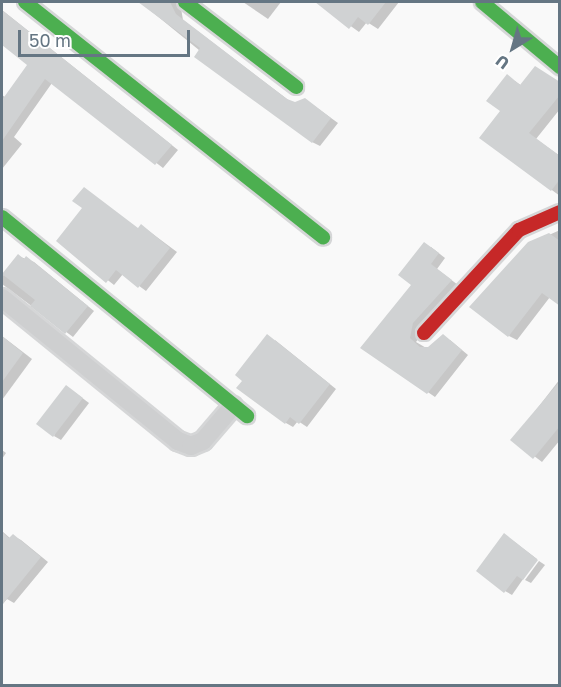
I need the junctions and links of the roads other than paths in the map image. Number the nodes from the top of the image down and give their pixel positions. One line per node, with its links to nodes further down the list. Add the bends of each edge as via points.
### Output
1 (25, 2): 8 (street)
2 (185, 2): 5 (street)
3 (482, 2): 4 (street)
4 (560, 66)
5 (296, 87)
6 (560, 212): 10 (street, via 515,234)
7 (2, 217): 11 (street)
8 (323, 237)
9 (2, 298): 11 (street, via 178,441 191,446 203,441)
10 (424, 333)
11 (240, 411)

